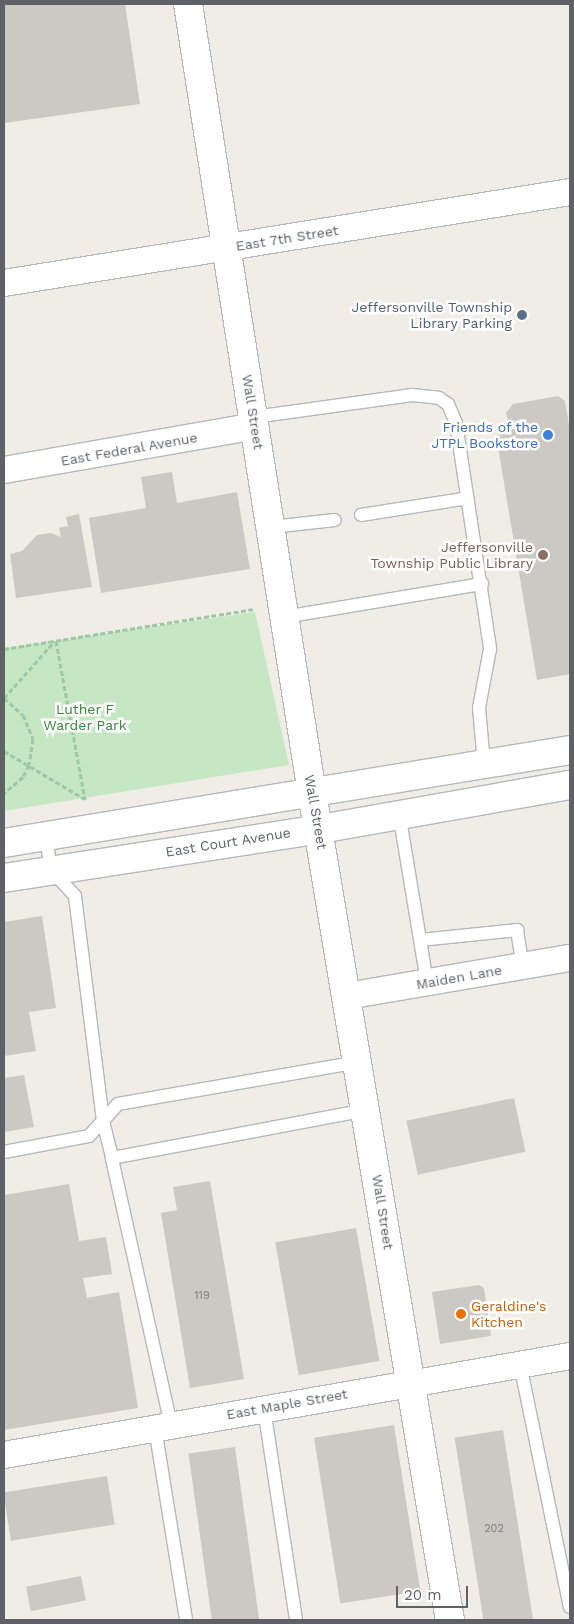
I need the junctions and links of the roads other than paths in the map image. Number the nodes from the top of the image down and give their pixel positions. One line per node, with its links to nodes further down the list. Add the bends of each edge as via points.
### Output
1 (188, 4): 3 (street, Wall Street)
2 (570, 192): 3 (street, East 7th Street)
3 (227, 248): 4 (street, East 7th Street); 5 (street, Wall Street)
4 (4, 283)
5 (254, 421): 6 (street, East Federal Avenue); 7 (lane, via 412,395 439,398 453,413); 10 (street, Wall Street)
6 (4, 470)
7 (468, 498): 8 (lane); 11 (lane)
8 (361, 515)
9 (335, 520): 10 (lane)
10 (271, 527): 12 (street, Wall Street)
11 (482, 584): 12 (lane); 14 (lane, via 490,648 479,708)
12 (284, 617): 16 (street, Wall Street)
13 (570, 750): 14 (street)
14 (484, 764): 16 (street)
15 (570, 785): 17 (street, East Court Avenue)
16 (312, 793): 18 (street, Wall Street); 19 (street)
17 (399, 813): 18 (street, East Court Avenue); 23 (lane)
18 (320, 828): 21 (street, East Court Avenue); 27 (street, Wall Street)
19 (46, 836): 20 (street); 21 (lane)
20 (4, 843)
21 (51, 870): 22 (street, East Court Avenue); 30 (lane, via 75,896)
22 (4, 878)
23 (420, 940): 25 (lane, via 517,930); 26 (lane)
24 (570, 958): 25 (street, Maiden Lane)
25 (523, 967): 26 (street, Maiden Lane)
26 (427, 983): 27 (street, Maiden Lane)
27 (348, 996): 28 (street, Wall Street)
28 (358, 1062): 29 (street, Wall Street); 30 (lane, via 118,1104)
29 (366, 1110): 32 (lane); 35 (street, Wall Street)
30 (103, 1121): 31 (lane, via 89,1136); 32 (lane)
31 (4, 1152)
32 (112, 1158): 37 (lane)
33 (570, 1356): 34 (street, East Maple Street)
34 (520, 1364): 35 (street, East Maple Street); 39 (lane)
35 (411, 1382): 36 (street, East Maple Street); 42 (street, Wall Street)
36 (264, 1408): 37 (street, East Maple Street); 41 (lane)
37 (163, 1426): 38 (street, East Maple Street); 40 (lane)
38 (4, 1455)
39 (570, 1606)
40 (186, 1620)
41 (296, 1620)
42 (450, 1620)

